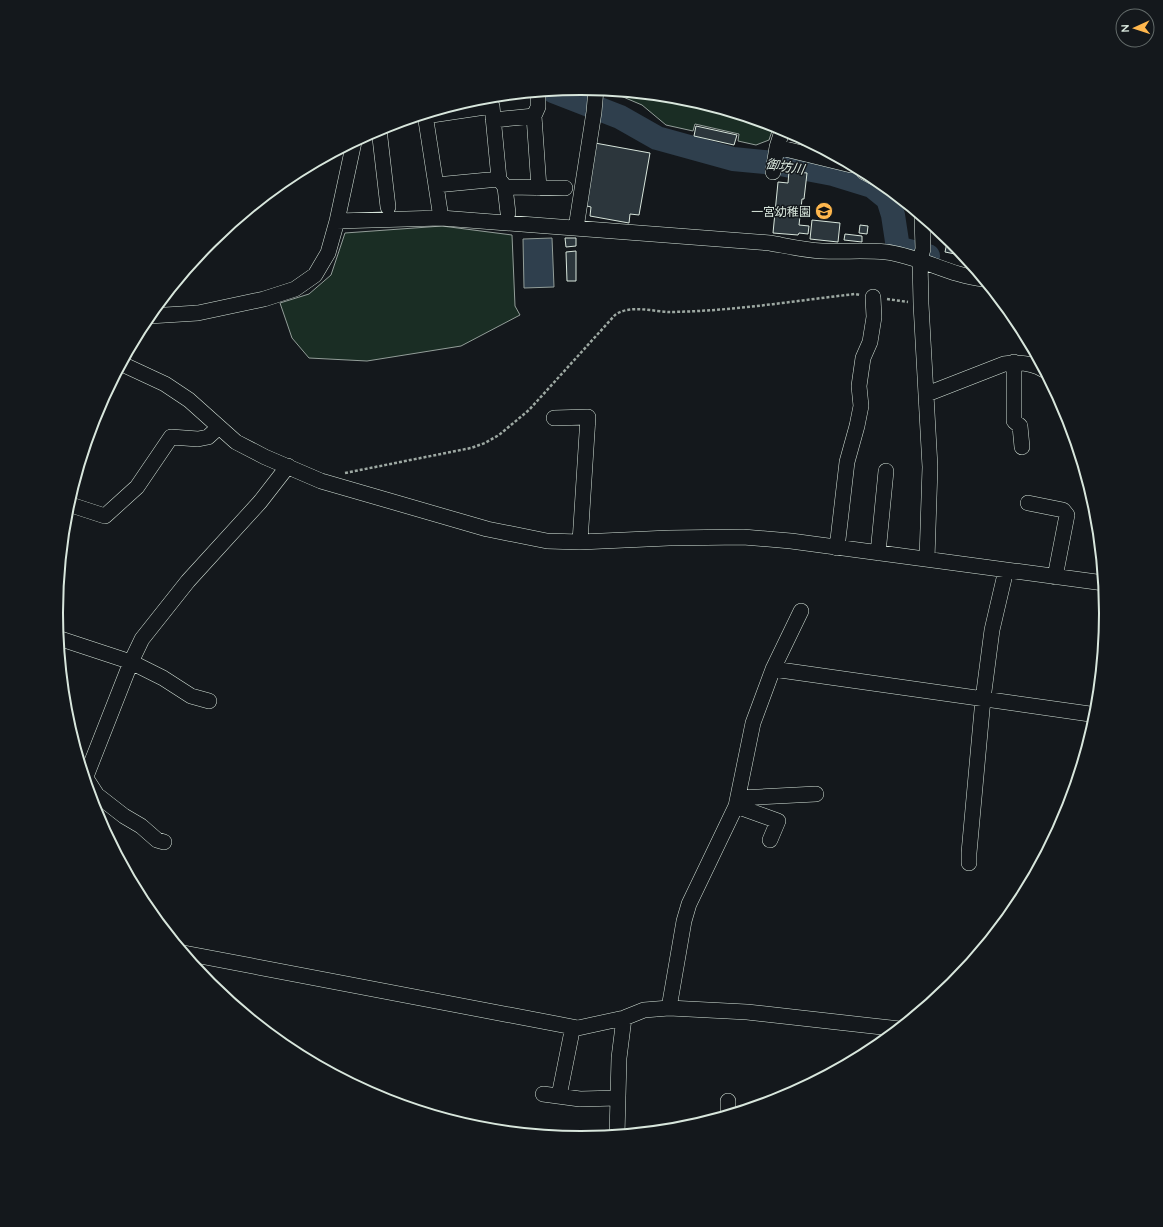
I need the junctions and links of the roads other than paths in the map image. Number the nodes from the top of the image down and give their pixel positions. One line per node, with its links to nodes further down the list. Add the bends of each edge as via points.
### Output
1 (538, 97): 5 (street, via 538,107)
2 (595, 100): 21 (street)
3 (494, 107): 4 (street); 5 (street); 13 (street)
4 (451, 112)
5 (534, 116): 15 (street)
6 (426, 120): 14 (street)
7 (781, 134): 10 (street)
8 (380, 135): 17 (street)
9 (353, 148): 20 (street)
10 (776, 151): 11 (street); 12 (street)
11 (838, 163)
12 (772, 172)
13 (502, 183): 14 (street); 15 (street); 18 (street)
14 (436, 185): 19 (street)
15 (539, 188): 16 (street)
16 (564, 188)
17 (388, 207)
18 (508, 213)
19 (440, 214): 20 (street); 21 (street)
20 (337, 221): 26 (street, via 328,253 315,275 295,289 198,314)
21 (576, 223): 23 (street, via 770,243 820,251 886,252)
22 (922, 223): 23 (street)
23 (921, 256): 24 (street, via 956,273); 30 (street, via 921,304)
24 (975, 277)
25 (873, 296): 39 (street, via 874,317 870,342 863,358 859,386 861,406 847,462)
26 (157, 316)
27 (1014, 362): 29 (street); 30 (street); 33 (street, via 1014,421 1020,426)
28 (126, 366): 32 (street, via 165,384 189,400)
29 (1038, 368)
30 (927, 394): 41 (street, via 930,467)
31 (554, 418): 38 (street, via 588,418)
32 (219, 427): 34 (street, via 236,442); 37 (street, via 208,437 171,437 137,487 105,516)
33 (1022, 447)
34 (288, 466): 38 (street, via 321,481 487,529 547,541); 47 (street, via 260,502 188,581 142,639)
35 (886, 471): 40 (street)
36 (1028, 503): 43 (street, via 1064,510 1067,515)
37 (74, 506)
38 (580, 542): 39 (street, via 743,537)
39 (838, 548): 40 (street)
40 (878, 553): 41 (street)
41 (927, 559): 42 (street)
42 (1006, 570): 43 (street); 49 (street, via 992,630)
43 (1056, 577): 44 (street)
44 (1099, 582)
45 (801, 611): 48 (street)
46 (64, 640): 47 (street)
47 (131, 662): 50 (street, via 192,696); 52 (street)
48 (773, 669): 49 (street); 55 (street, via 753,723)
49 (983, 699): 51 (street); 58 (street)
50 (209, 701)
51 (1090, 714)
52 (89, 772)
53 (95, 793): 57 (street, via 157,840)
54 (816, 794): 55 (street)
55 (737, 802): 56 (street, via 778,821); 60 (street, via 689,904)
56 (770, 840)
57 (164, 842)
58 (969, 863)
59 (193, 956): 61 (street, via 578,1028)
60 (669, 1008): 61 (street, via 644,1010); 62 (street, via 747,1012)
61 (624, 1018): 66 (street)
62 (893, 1028)
63 (571, 1036): 65 (street)
64 (543, 1094): 65 (street)
65 (559, 1096): 66 (street, via 580,1099)
66 (618, 1098): 67 (street)
67 (617, 1131)

